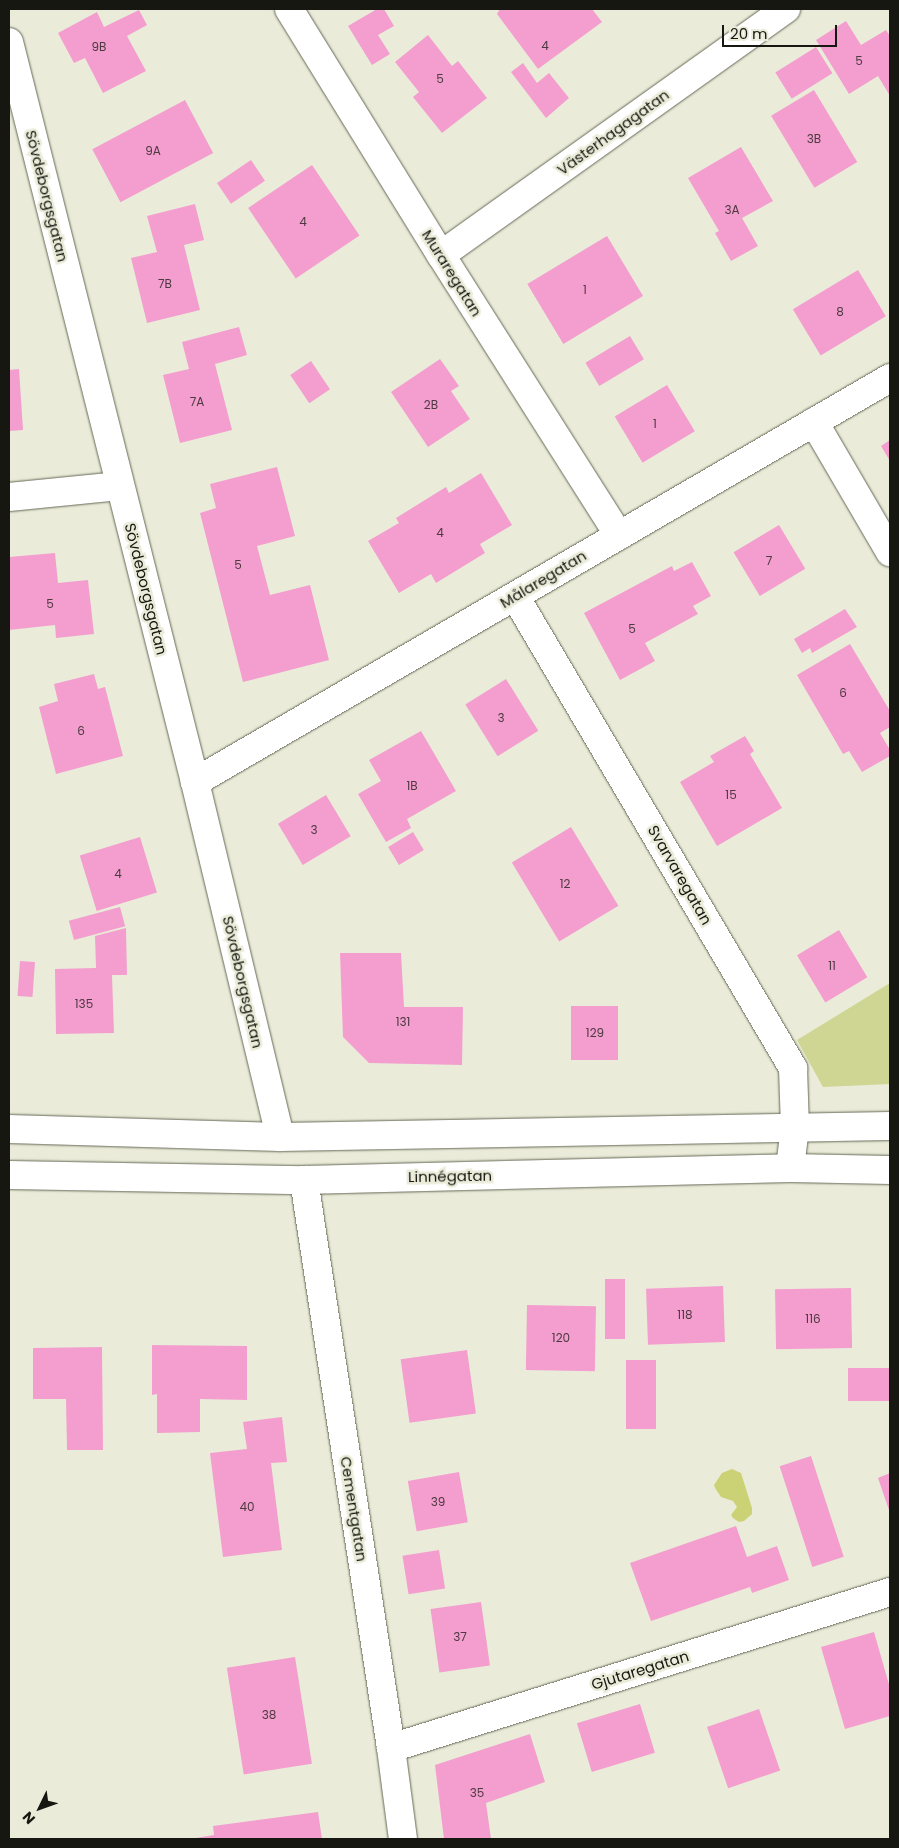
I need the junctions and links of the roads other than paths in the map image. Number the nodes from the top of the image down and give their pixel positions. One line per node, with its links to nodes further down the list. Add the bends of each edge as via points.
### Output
1 (289, 9): 4 (street, Muraregatan)
2 (786, 9): 4 (street, Västerhagagatan)
3 (9, 42): 7 (street, Sövdeborgsgatan)
4 (441, 255): 9 (street, Muraregatan)
5 (890, 378): 6 (street, Målaregatan)
6 (814, 422): 9 (street, Målaregatan); 10 (street)
7 (120, 486): 8 (street); 12 (street, Sövdeborgsgatan)
8 (9, 497)
9 (619, 535): 11 (street, Målaregatan)
10 (890, 552)
11 (515, 596): 12 (street, Målaregatan); 14 (street, Svarvaregatan, via 793,1068)
12 (196, 782): 16 (street, Sövdeborgsgatan)
13 (890, 1126): 14 (street)
14 (796, 1127): 16 (street); 17 (street, Svarvaregatan)
15 (9, 1129): 16 (street)
16 (280, 1137)
17 (790, 1168): 18 (street, Linnégatan); 20 (street, Linnégatan)
18 (889, 1173)
19 (9, 1176): 20 (street, Linnégatan)
20 (304, 1180): 22 (street, Cementgatan)
21 (890, 1592): 22 (street, Gjutaregatan)
22 (391, 1748): 23 (street, Cementgatan)
23 (402, 1839)

